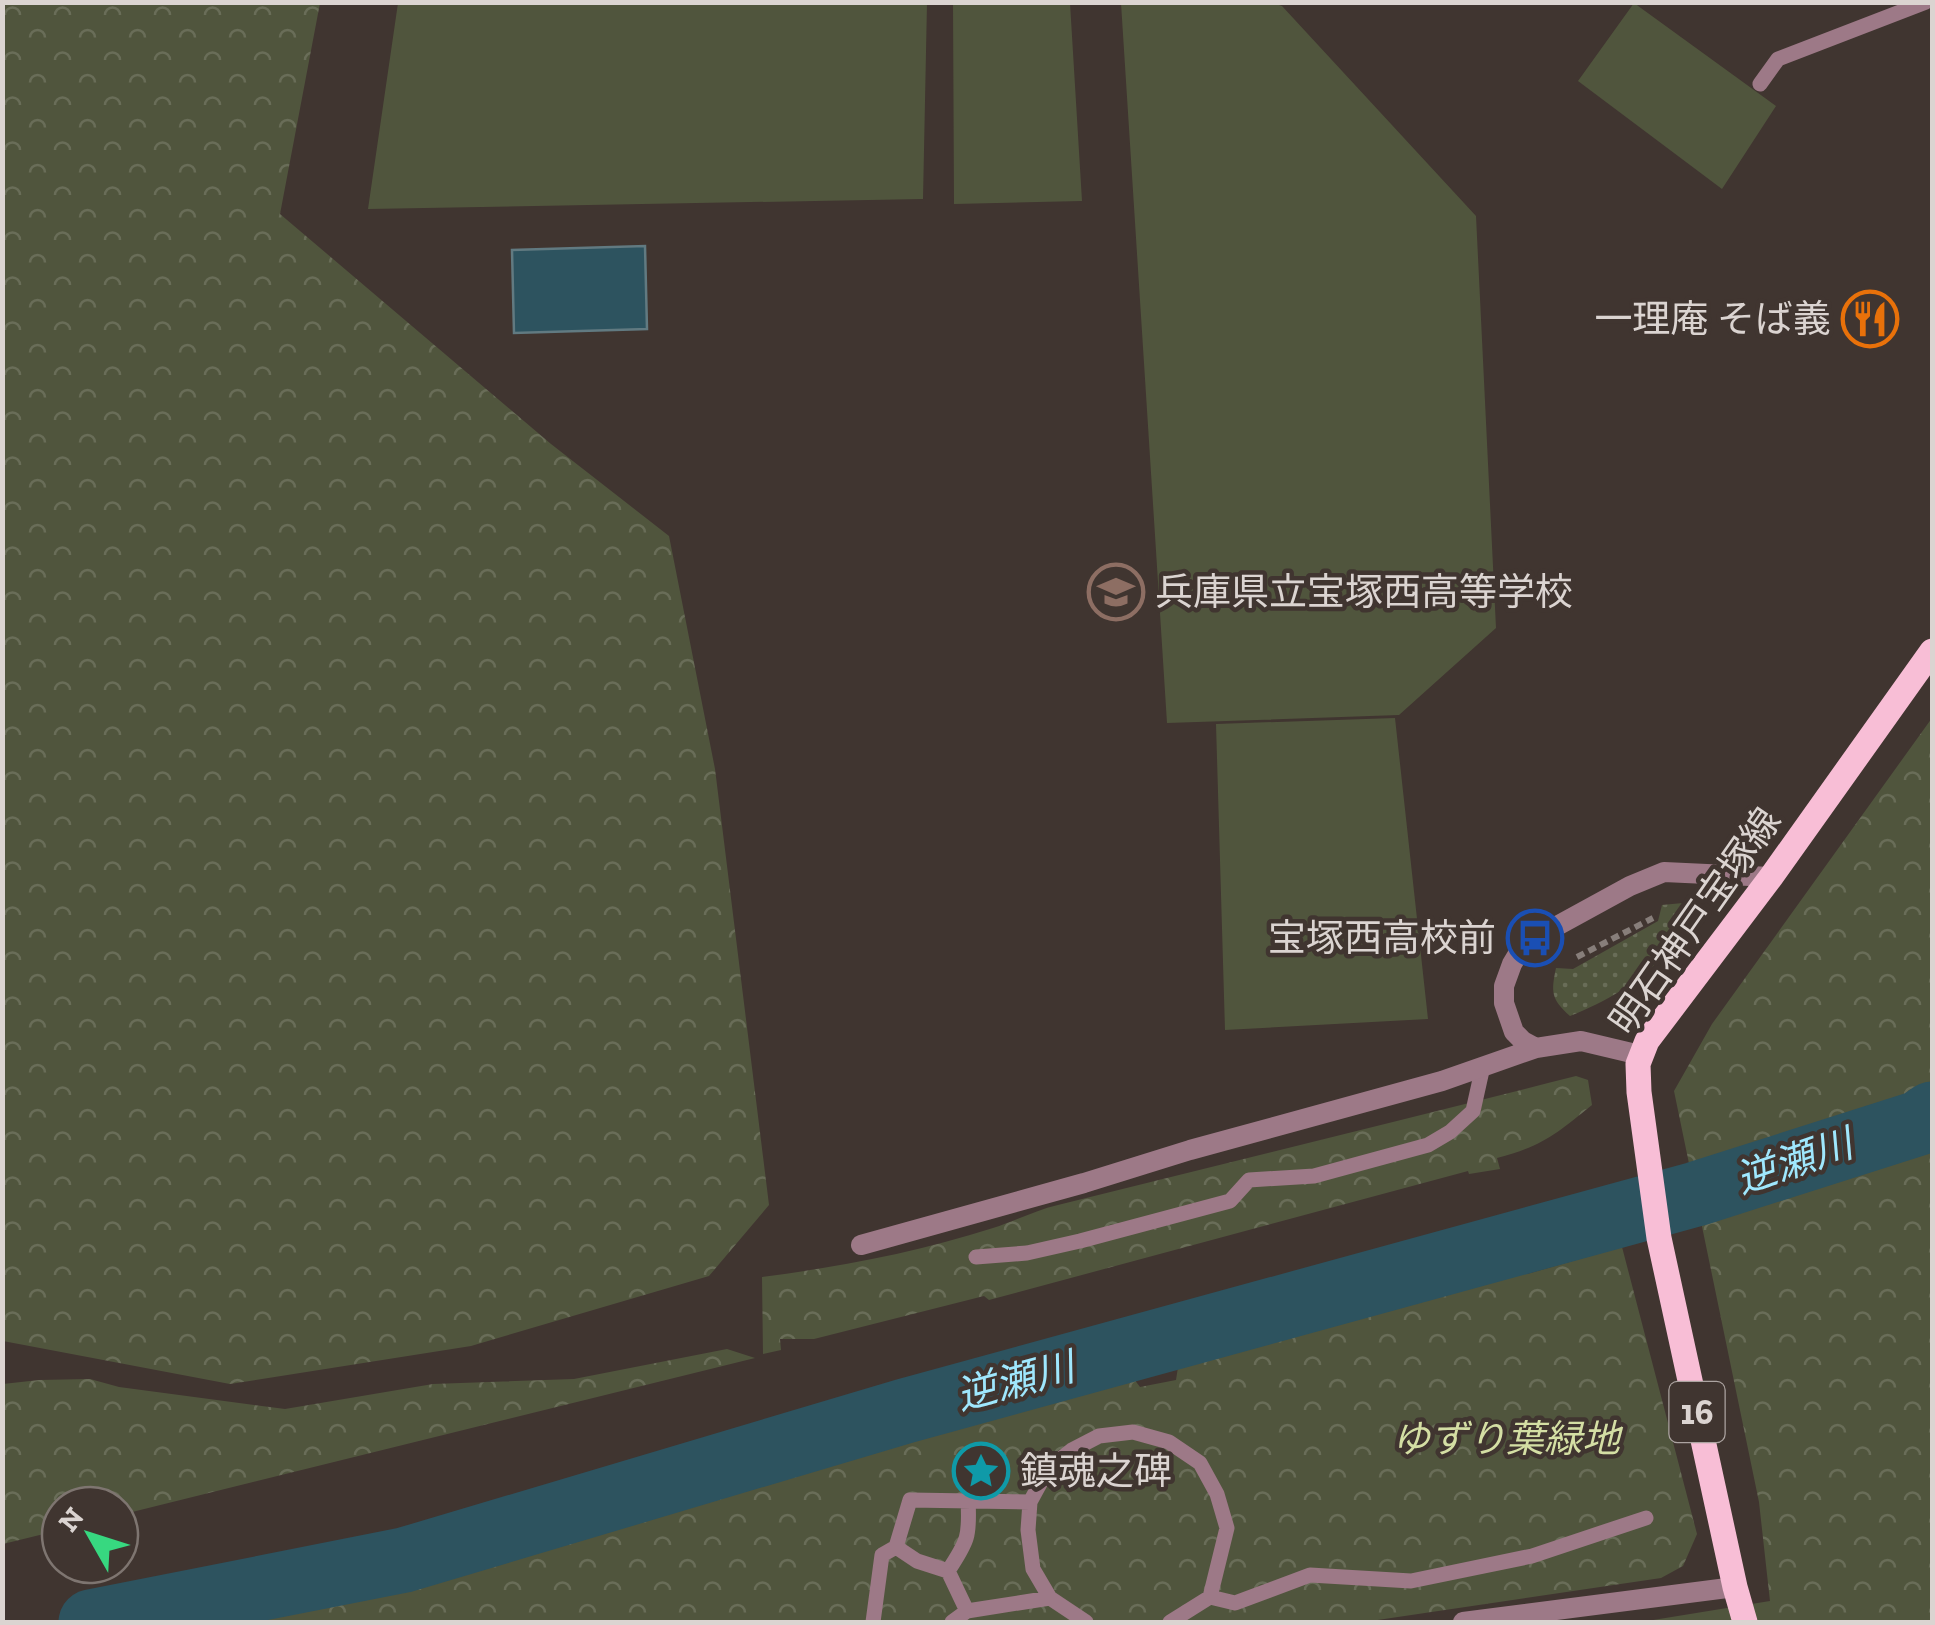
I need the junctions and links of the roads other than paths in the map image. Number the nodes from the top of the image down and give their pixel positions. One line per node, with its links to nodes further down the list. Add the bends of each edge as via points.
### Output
1 (1926, 2): 2 (lane, via 1778,59)
2 (1760, 84)
3 (1932, 650): 4 (main road, 明石神戸宝塚線)
4 (1771, 877): 5 (street, via 1664,872 1535,938 1512,964 1504,1002 1514,1032); 6 (main road, 明石神戸宝塚線)
5 (1536, 1048): 6 (street, via 1581,1041); 7 (street)
6 (1640, 1054): 15 (main road, 明石神戸宝塚線 / 16, via 1639,1092 1660,1238)
7 (1484, 1066): 8 (street); 9 (lane, via 1473,1110 1428,1145 1314,1176 1248,1180 1230,1201 1080,1241)
8 (862, 1246)
9 (976, 1257)
10 (968, 1500): 11 (lane); 13 (lane, via 910,1500); 14 (lane, via 970,1532)
11 (1030, 1502): 16 (lane, via 1048,1470 1099,1436 1133,1432 1169,1442 1200,1463 1226,1528); 17 (lane, via 1033,1569)
12 (1646, 1518): 18 (lane, via 1532,1556 1411,1580 1310,1576)
13 (896, 1547): 14 (lane); 20 (lane, via 882,1555)
14 (948, 1571): 19 (lane)
15 (1735, 1587): 25 (street); 26 (main road, 明石神戸宝塚線 / 16)
16 (1210, 1597): 18 (lane); 23 (lane)
17 (1050, 1598): 19 (lane); 22 (lane)
18 (1235, 1602): 24 (lane)
19 (966, 1611): 21 (lane)
20 (873, 1622)
21 (952, 1622)
22 (1086, 1622)
23 (1170, 1622)
24 (1236, 1622)
25 (1463, 1622)
26 (1745, 1622)

